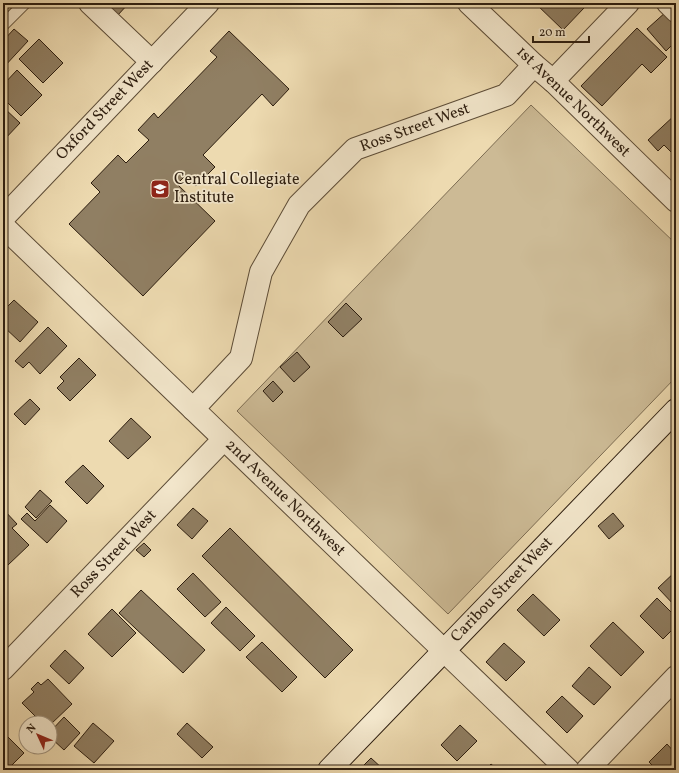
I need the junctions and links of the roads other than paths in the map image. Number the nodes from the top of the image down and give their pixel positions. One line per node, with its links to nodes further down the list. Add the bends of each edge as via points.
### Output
1 (25, 3): 8 (lane)
2 (90, 3): 9 (street)
3 (208, 3): 9 (street, Oxford Street West)
4 (469, 3): 10 (street, 1st Avenue Northwest)
5 (628, 3): 11 (street)
6 (668, 3): 7 (street)
7 (676, 11)
8 (3, 25)
9 (152, 62): 13 (street, Oxford Street West)
10 (534, 66): 11 (street, 1st Avenue Northwest); 15 (street, Ross Street West, via 506,95 355,149 299,204 261,272 241,358)
11 (553, 81): 12 (street, 1st Avenue Northwest)
12 (676, 201)
13 (3, 218)
14 (3, 226): 15 (street, 2nd Avenue Northwest)
15 (192, 409): 17 (street, 2nd Avenue Northwest)
16 (676, 410): 18 (street, Caribou Street West)
17 (224, 439): 18 (street, 2nd Avenue Northwest); 19 (street, Ross Street West)
18 (444, 651): 21 (street, Caribou Street West); 22 (street, 2nd Avenue Northwest)
19 (3, 669)
20 (676, 677): 23 (street)
21 (329, 770)
22 (568, 770)
23 (587, 770)

